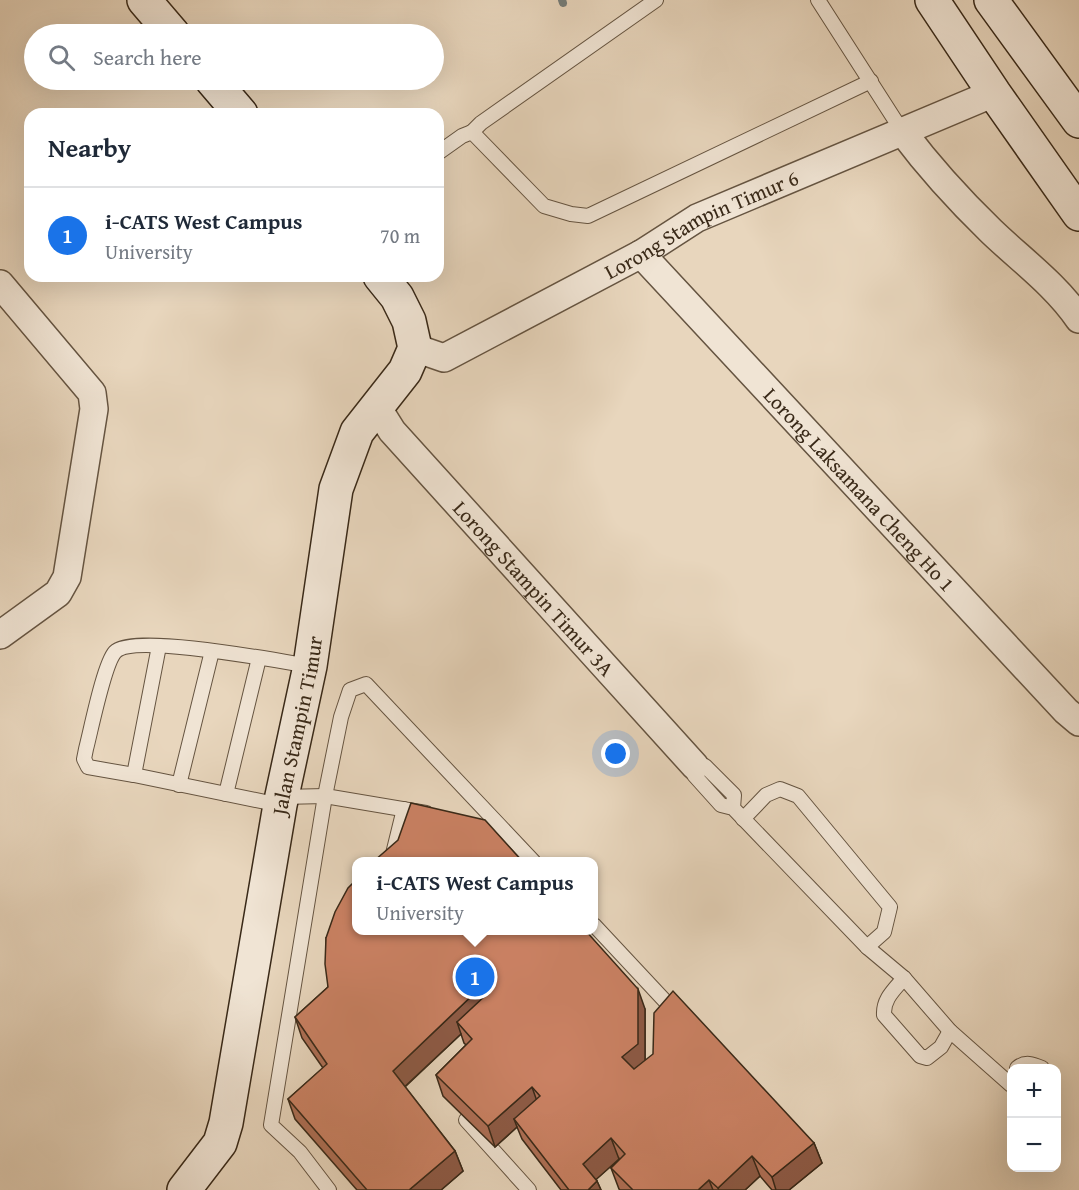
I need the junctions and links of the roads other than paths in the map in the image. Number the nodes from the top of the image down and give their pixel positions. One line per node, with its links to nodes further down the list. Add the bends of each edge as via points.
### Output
1 (144, 0): 6 (street)
2 (656, 0): 13 (lane)
3 (818, 0): 7 (lane)
4 (932, 0): 9 (street)
5 (991, 0): 11 (street)
6 (164, 24)
7 (871, 81): 12 (lane); 13 (lane, via 588,216 544,206)
8 (221, 90): 10 (street)
9 (994, 93): 12 (street, Lorong Stampin Timur 6); 15 (street)
10 (236, 108)
11 (1079, 121)
12 (902, 131): 16 (street, Lorong Stampin Timur 6, via 697,218); 19 (street, via 932,171 1051,286)
13 (472, 132): 14 (lane)
14 (444, 149)
15 (1079, 214)
16 (641, 254): 20 (street, Lorong Stampin Timur 6, via 444,358); 27 (street, Lorong Laksamana Cheng Ho 1)
17 (385, 282): 20 (street, via 409,321)
18 (4, 297): 22 (street, via 92,393 94,409 67,577 58,593)
19 (1079, 319)
20 (415, 348): 21 (street, Jalan Stampin Timur, via 405,371)
21 (377, 406): 26 (street, Jalan Stampin Timur, via 357,432 336,489); 28 (street, Lorong Stampin Timur 3A, via 392,431)
22 (0, 635)
23 (159, 646): 24 (lane); 29 (lane); 29 (lane, via 124,646 114,652 84,759 88,767)
24 (212, 651): 25 (lane); 30 (lane)
25 (259, 658): 26 (lane); 31 (lane)
26 (309, 666): 33 (street, Jalan Stampin Timur)
27 (1079, 722)
28 (695, 766): 37 (lane, via 705,766 734,795 733,808)
29 (134, 774): 30 (lane)
30 (179, 785): 31 (lane)
31 (226, 794): 33 (lane)
32 (326, 796): 33 (lane); 34 (lane, via 350,690 366,684); 35 (lane); 49 (lane, via 294,1020 271,1125 300,1152)
33 (281, 801): 48 (street, Jalan Stampin Timur, via 226,1123 220,1143)
34 (483, 807): 38 (lane); 40 (lane)
35 (404, 809): 36 (lane); 39 (lane)
36 (438, 814)
37 (743, 819): 42 (lane); 42 (lane, via 766,795 780,789 798,796 890,907 884,932)
38 (472, 820)
39 (392, 857)
40 (530, 857)
41 (598, 929): 44 (lane)
42 (867, 947): 43 (lane)
43 (904, 978): 45 (lane); 45 (lane, via 888,998 884,1015 920,1056 927,1058 941,1047)
44 (665, 1001)
45 (950, 1031): 46 (lane)
46 (1007, 1080)
47 (466, 1120): 50 (lane)
48 (184, 1190)
49 (329, 1190)
50 (529, 1190)

